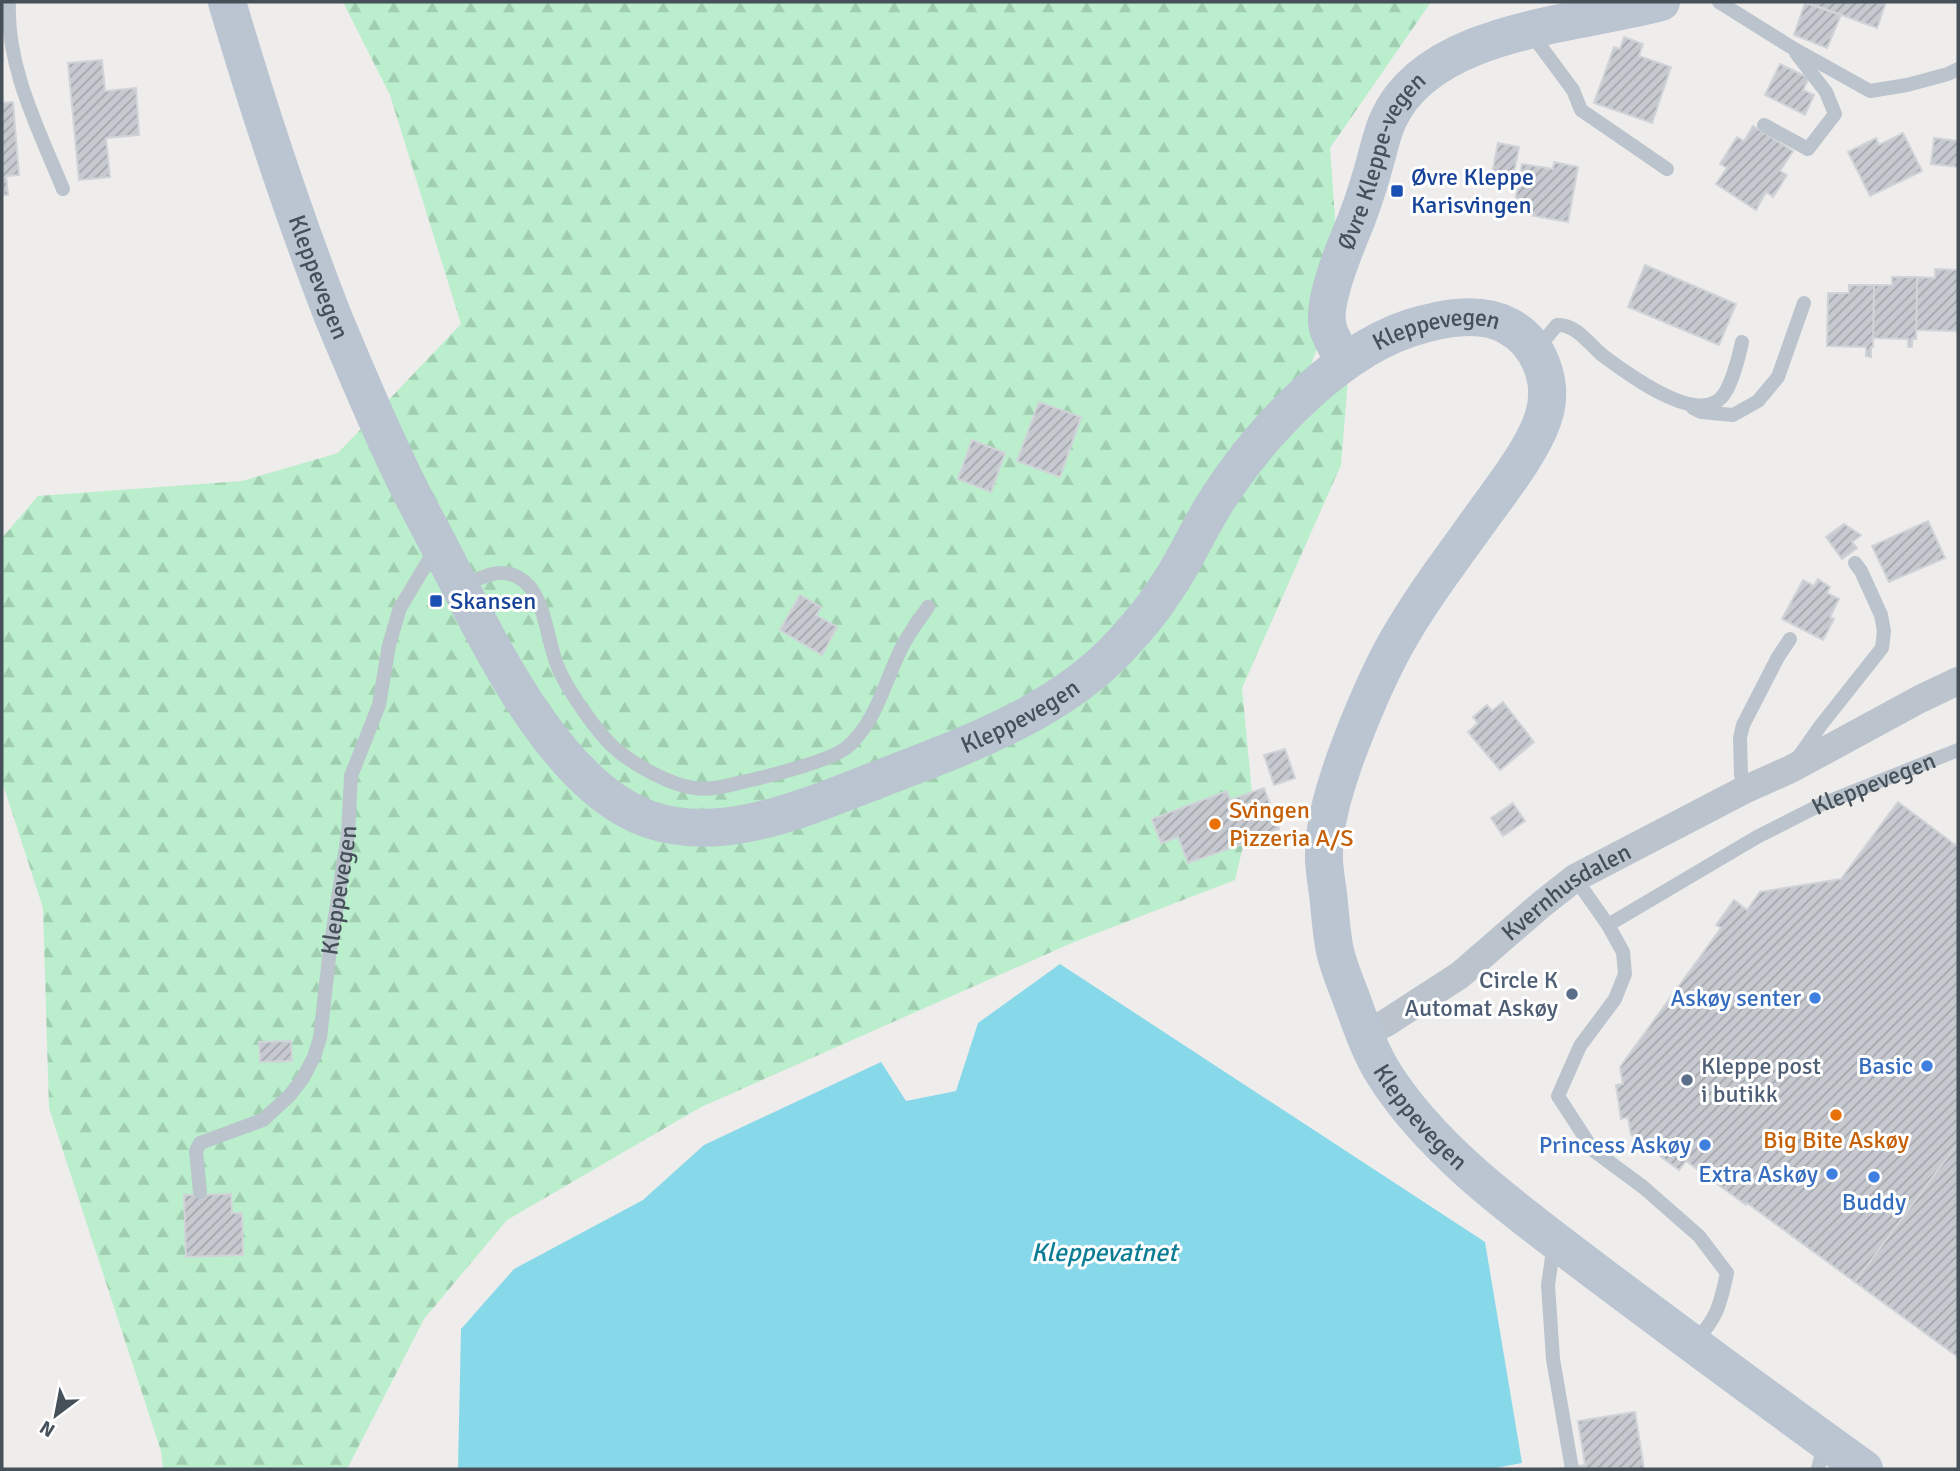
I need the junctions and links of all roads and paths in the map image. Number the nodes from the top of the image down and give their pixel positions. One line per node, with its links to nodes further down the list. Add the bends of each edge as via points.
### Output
1 (9, 2): 10 (lane, via 20,80)
2 (227, 2): 16 (main road, Kleppevegen, via 292,206 334,318 406,483)
3 (1661, 2): 5 (main road, Øvre Kleppe-vegen)
4 (1718, 2): 6 (lane)
5 (1530, 30): 9 (lane, via 1573,90 1581,110); 14 (main road, Øvre Kleppe-vegen, via 1477,45 1439,63 1403,94 1388,119 1328,303 1327,326)
6 (1791, 47): 7 (lane, via 1870,91); 8 (lane, via 1826,92 1835,114 1808,149)
7 (1958, 69)
8 (1765, 125)
9 (1667, 169)
10 (63, 189)
11 (1804, 303): 15 (lane, Kleppevegen, via 1778,377 1758,401 1732,415 1702,412)
12 (1742, 342): 15 (lane, via 1722,397 1700,406)
13 (1536, 351): 14 (main road, Kleppevegen, via 1516,329 1495,320 1469,317 1403,330); 15 (lane, Kleppevegen, via 1557,325 1565,324 1654,390); 27 (main road, Kleppevegen, via 1547,387 1544,415 1528,449 1393,648 1358,725 1328,814 1323,863 1335,955)
14 (1345, 361): 18 (main road, Kleppevegen, via 1307,392 1251,452 1218,498 1165,590 1119,648 1079,684 1033,713 982,736 776,817 718,828 679,827 646,818 612,801 556,747)
15 (1683, 403)
16 (438, 543): 18 (main road, Kleppevegen); 28 (lane, Kleppevegen, via 400,608 379,705 351,776 348,834 314,1057 290,1095 263,1120 200,1143 196,1151)
17 (1855, 563): 23 (lane, via 1881,615 1882,648)
18 (460, 587): 19 (lane, via 494,572 517,576 536,597 558,666 587,717 617,751 672,782 705,789 769,776 847,748 867,724 903,646)
19 (928, 607)
20 (1790, 639): 24 (lane, via 1743,725)
21 (1958, 681): 23 (street, Kvernhusdalen)
22 (1958, 750): 26 (lane, Kleppevegen, via 1822,804)
23 (1791, 769): 24 (street, Kvernhusdalen)
24 (1744, 790): 25 (street, Kvernhusdalen)
25 (1575, 878): 26 (lane); 27 (street, Kvernhusdalen, via 1460,975)
26 (1608, 925): 30 (lane, via 1623,952 1625,974 1615,999 1580,1046 1558,1096 1593,1150 1699,1236 1727,1273 1721,1302)
27 (1364, 1032): 29 (main road, Kleppevegen, via 1380,1068 1438,1141)
28 (200, 1192)
29 (1553, 1239): 30 (main road, Kleppevegen); 32 (lane, via 1548,1285 1553,1359)
30 (1693, 1345): 31 (main road, Kleppevegen)
31 (1822, 1455): 33 (main road, Kleppevegen)
32 (1572, 1469)
33 (1864, 1469)

